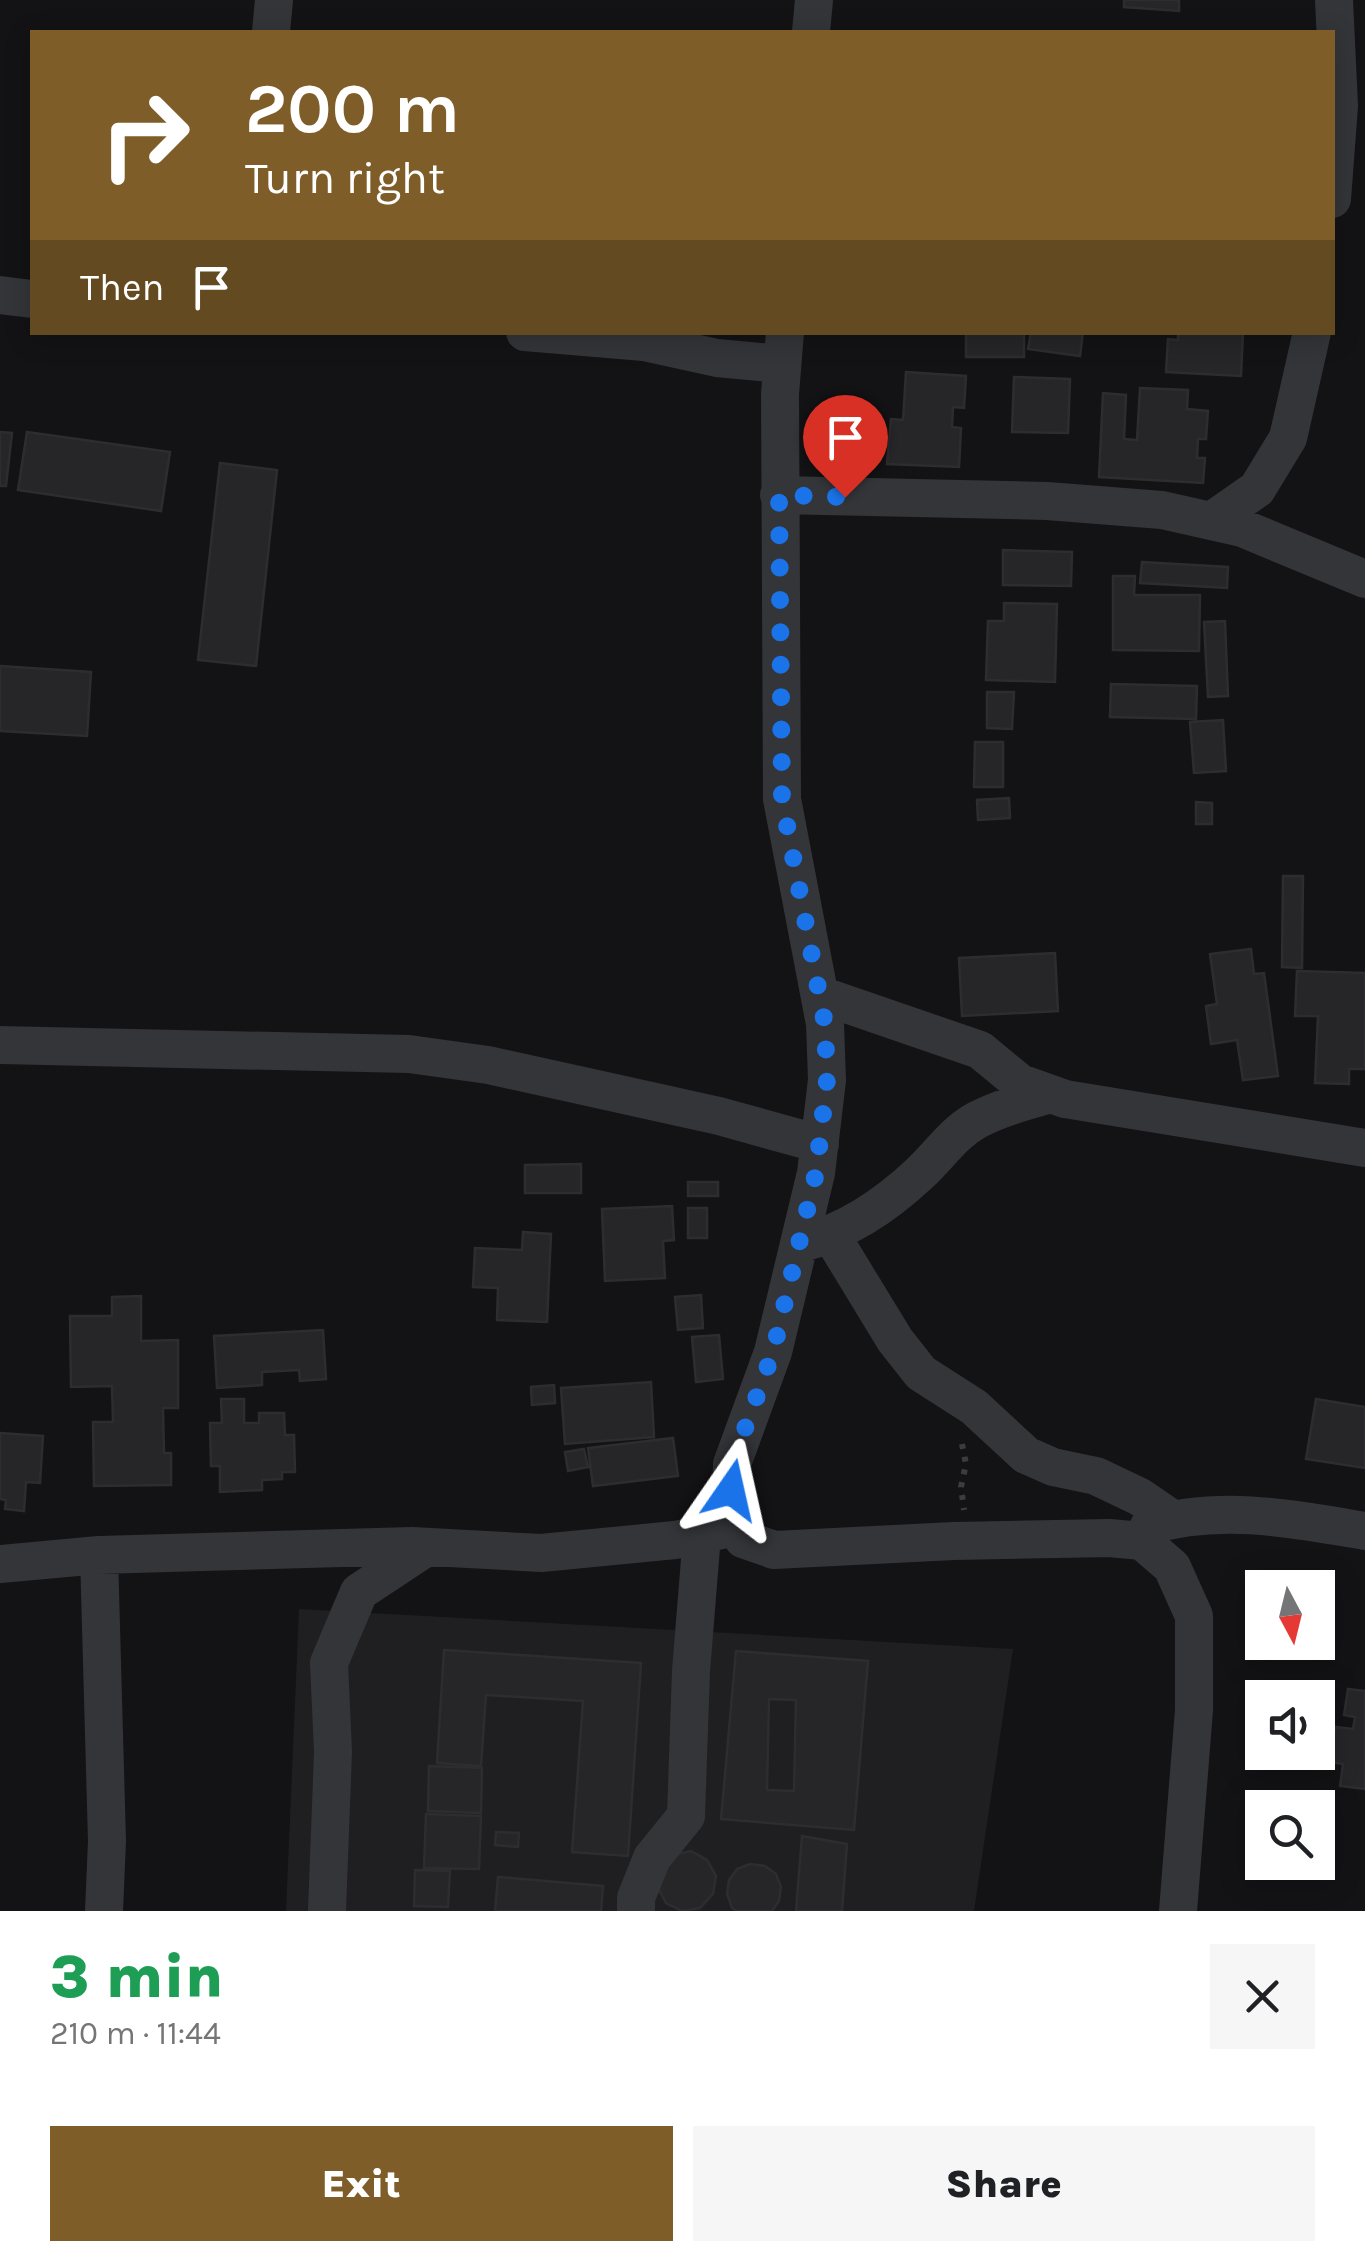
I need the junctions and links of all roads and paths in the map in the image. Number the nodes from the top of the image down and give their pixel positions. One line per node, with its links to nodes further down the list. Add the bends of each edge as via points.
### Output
1 (274, 0): 4 (street)
2 (814, 0): 5 (street)
3 (1334, 0): 6 (street)
4 (271, 30)
5 (811, 30)
6 (1335, 159)
7 (0, 296): 8 (street)
8 (30, 298)
9 (561, 335): 11 (street, via 644,342 717,358)
10 (1311, 335): 13 (street, via 1288,438 1257,489)
11 (784, 348): 12 (street)
12 (779, 495): 13 (street, via 1047,501); 15 (street, via 782,799)
13 (1211, 521): 14 (street)
14 (1365, 579)
15 (820, 996): 17 (street, via 980,1050 1020,1083); 18 (street, via 827,1080)
16 (0, 1044): 18 (street, via 409,1054 598,1088)
17 (1051, 1094): 19 (street); 20 (street, via 974,1121 920,1174 848,1228)
18 (820, 1144): 20 (street)
19 (1365, 1148)
20 (815, 1240): 22 (street, via 921,1373 974,1407 1026,1454 1096,1476); 23 (street, via 732,1464 730,1516)
21 (961, 1440): 26 (path)
22 (1172, 1519): 24 (street, via 1248,1514); 25 (street)
23 (719, 1531): 26 (street, via 774,1550); 27 (street, via 540,1553); 32 (street, via 691,1670 686,1816 652,1858)
24 (1365, 1531)
25 (1109, 1538): 26 (street); 33 (street, via 1142,1541 1172,1567 1194,1616 1194,1710)
26 (967, 1541)
27 (426, 1547): 28 (street); 31 (street, via 358,1592 329,1664)
28 (99, 1555): 29 (street); 30 (street)
29 (0, 1564)
30 (104, 1911)
31 (327, 1911)
32 (636, 1911)
33 (1178, 1911)

